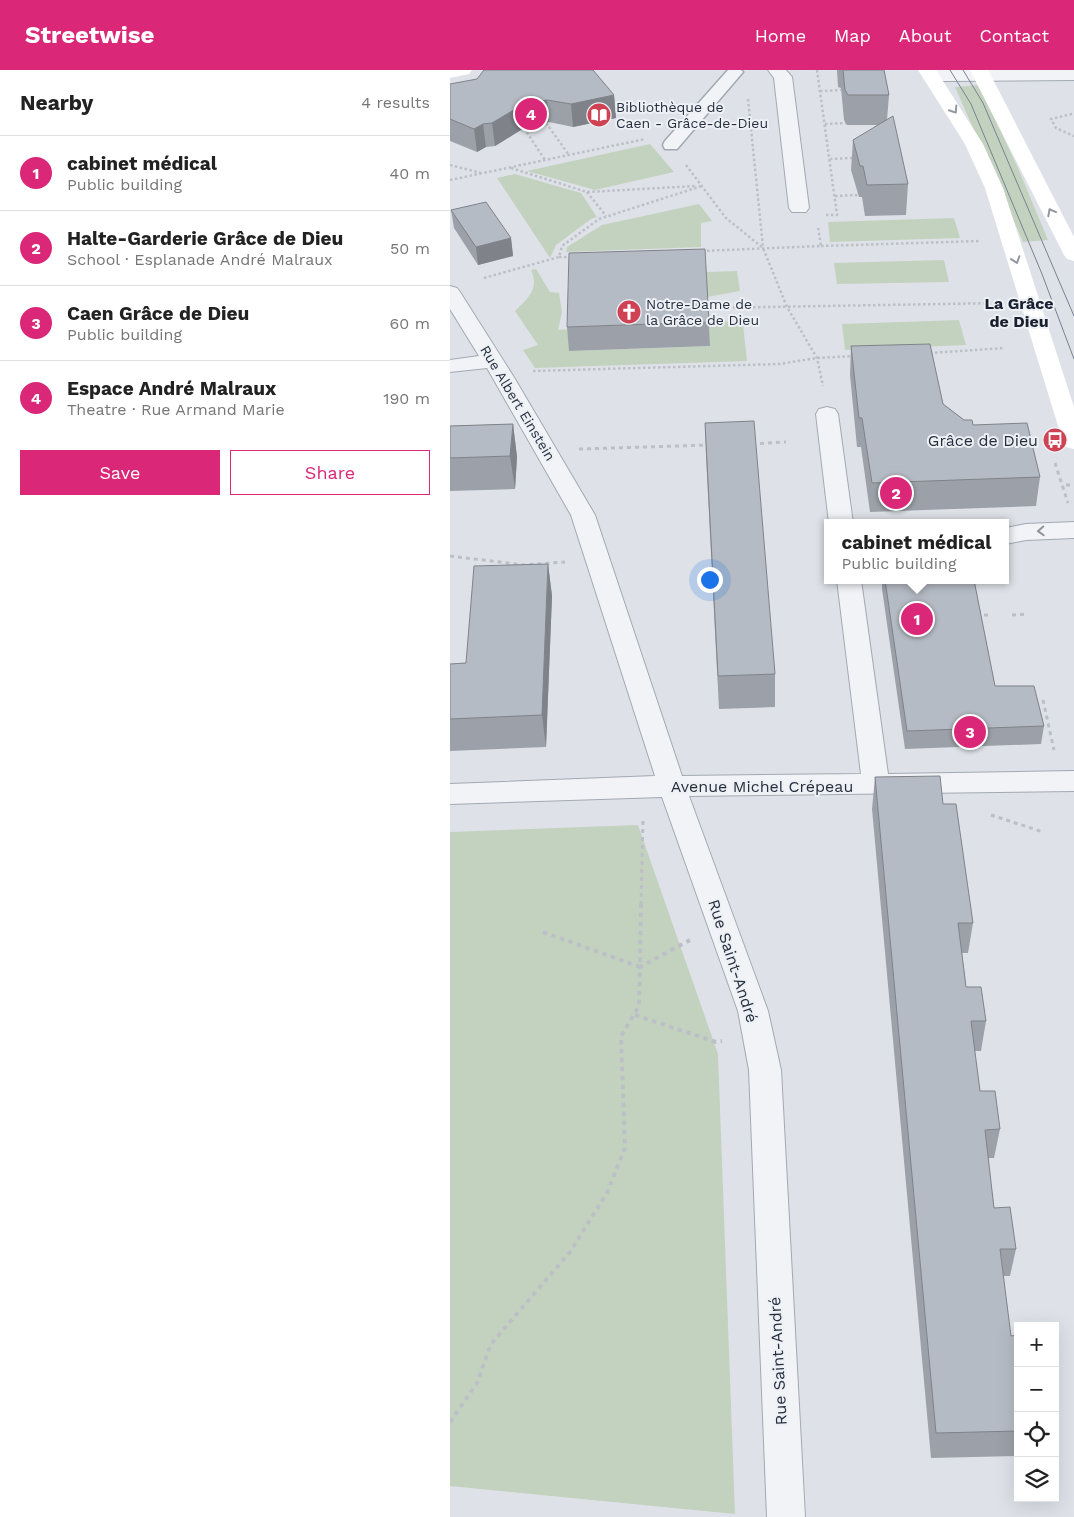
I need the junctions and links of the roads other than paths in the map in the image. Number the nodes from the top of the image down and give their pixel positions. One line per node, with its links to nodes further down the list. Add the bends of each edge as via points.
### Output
1 (463, 70): 5 (main road)
2 (777, 70): 10 (street, via 783,77)
3 (927, 70): 16 (main road, one-way to 16, via 970,137 994,188)
4 (938, 70): 7 (street, via 944,76)
5 (450, 73)
6 (734, 73): 9 (street)
7 (980, 73): 8 (street); 11 (main road, one-way to 7)
8 (1074, 75)
9 (671, 145)
10 (799, 208)
11 (1074, 255)
12 (450, 292): 13 (street, Rue Albert Einstein)
13 (493, 361): 14 (street); 17 (street, Rue Albert Einstein)
14 (450, 366)
15 (827, 414): 18 (street)
16 (1074, 442)
17 (583, 515): 24 (street, Rue Saint-André)
18 (840, 519)
19 (1074, 530): 20 (street, one-way to 20)
20 (1009, 536)
21 (850, 584): 23 (street)
22 (1074, 781): 23 (street, Avenue Michel Crépeau)
23 (876, 785): 24 (street, Avenue Michel Crépeau)
24 (672, 786): 25 (street, Avenue Michel Crépeau); 26 (street, Rue Saint-André, via 753,1011 765,1070)
25 (450, 794)
26 (786, 1517)

